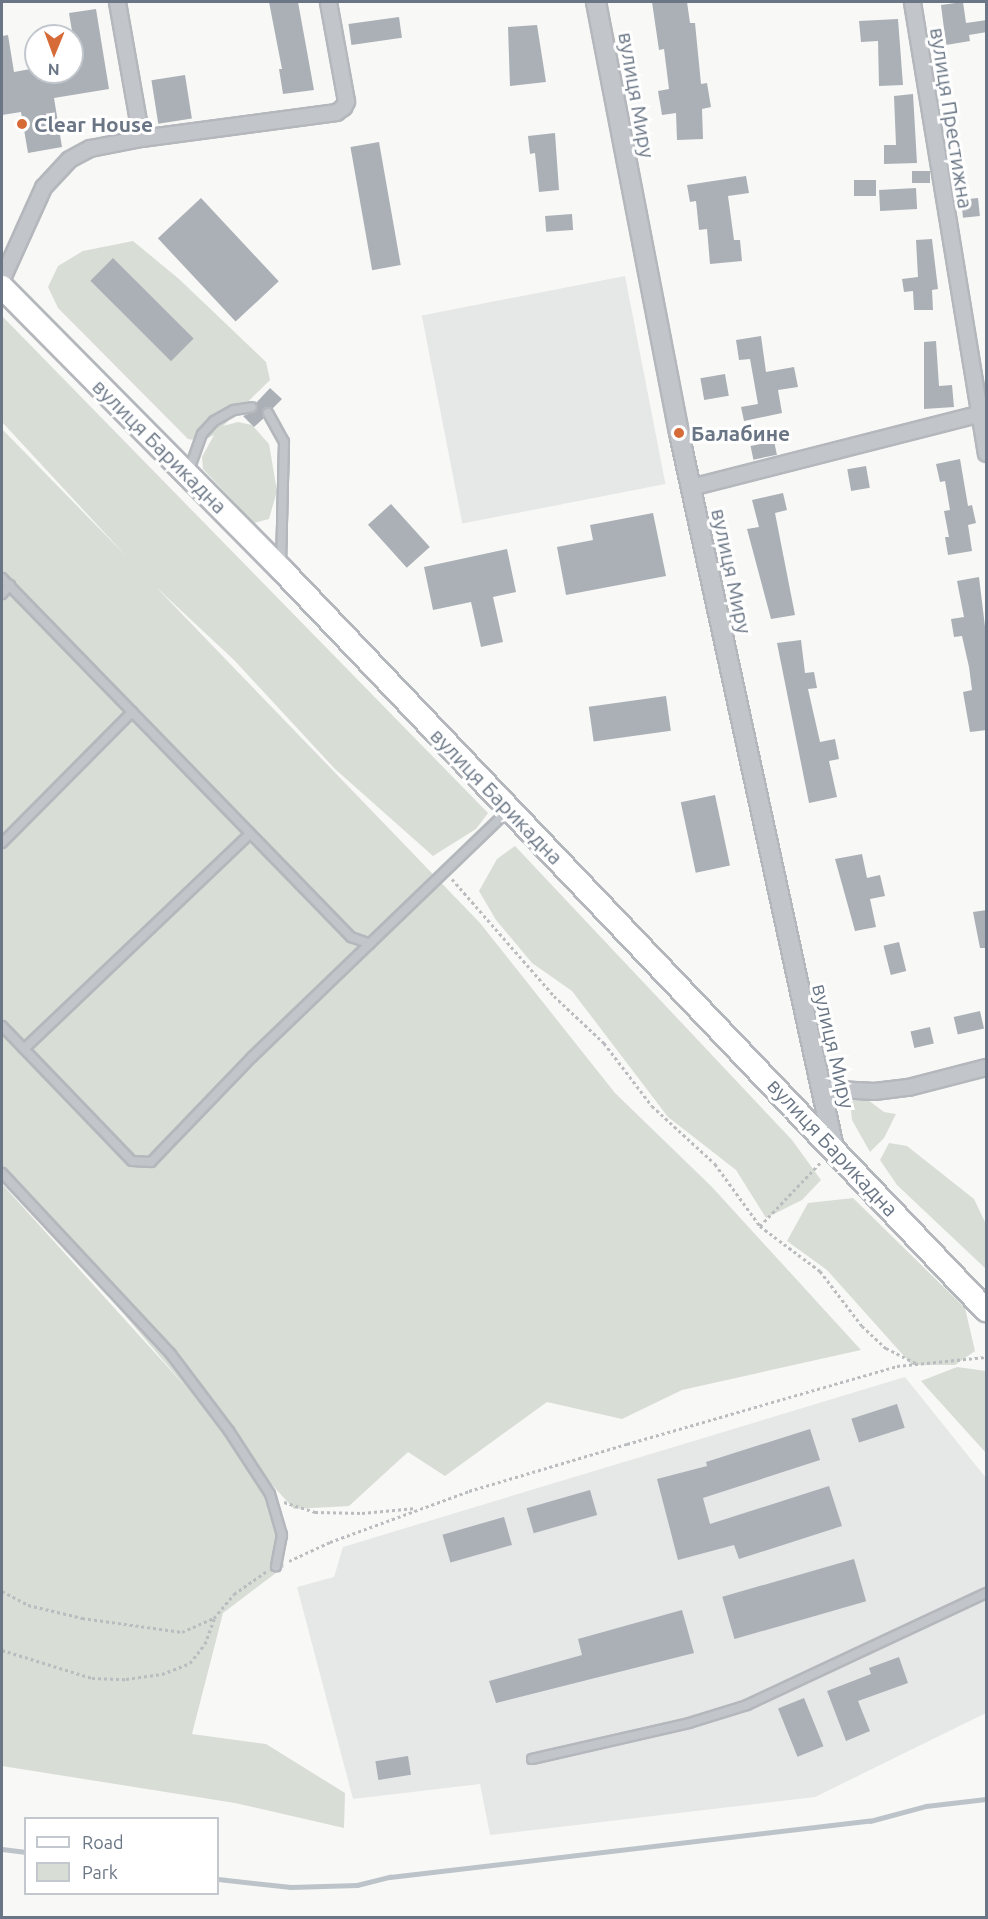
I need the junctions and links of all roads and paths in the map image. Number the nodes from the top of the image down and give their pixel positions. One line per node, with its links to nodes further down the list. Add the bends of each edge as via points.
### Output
1 (117, 2): 5 (street)
2 (328, 2): 5 (street, via 346,101 336,112)
3 (596, 2): 13 (street, вулиця Миру)
4 (912, 2): 9 (street, вулиця Престижна)
5 (141, 138): 6 (street, via 90,148 52,174)
6 (2, 278)
7 (2, 287): 12 (main road, вулиця Барикадна)
8 (252, 407): 12 (lane, via 234,410 214,421 202,434)
9 (983, 412): 11 (street, вулиця Престижна); 13 (street)
10 (268, 413): 14 (lane, via 284,442)
11 (987, 453)
12 (188, 473): 14 (main road, вулиця Барикадна)
13 (691, 488): 27 (street, вулиця Миру)
14 (281, 569): 19 (main road, вулиця Барикадна)
15 (2, 578): 16 (lane)
16 (10, 585): 17 (lane); 18 (lane)
17 (2, 594)
18 (132, 712): 20 (lane); 21 (lane)
19 (509, 810): 22 (lane); 28 (main road, вулиця Барикадна)
20 (250, 834): 23 (lane, via 351,937); 25 (lane)
21 (2, 843)
22 (446, 872): 23 (lane); 30 (path, via 554,996 604,1043 651,1106 715,1164)
23 (370, 944): 25 (lane, via 252,1057 151,1162 132,1161)
24 (2, 1026): 25 (lane)
25 (24, 1049)
26 (987, 1067): 27 (street, via 908,1087 874,1091)
27 (819, 1088): 28 (street, вулиця Миру)
28 (834, 1148): 30 (path); 31 (main road, вулиця Барикадна)
29 (2, 1173): 34 (lane, via 170,1353)
30 (760, 1226): 33 (path, via 820,1271 862,1326 886,1348)
31 (983, 1302)
32 (987, 1357): 33 (path)
33 (919, 1364): 35 (path, via 897,1366)
34 (270, 1494): 35 (path, via 315,1512 362,1514); 36 (lane, via 282,1535)
35 (421, 1508): 36 (path)
36 (276, 1566): 39 (path, via 234,1593)
37 (2, 1591): 39 (path, via 28,1605 140,1628 182,1632)
38 (987, 1593): 41 (lane, via 747,1705)
39 (214, 1618): 40 (path, via 205,1644 190,1663 162,1674 92,1678)
40 (2, 1650)
41 (532, 1759)

